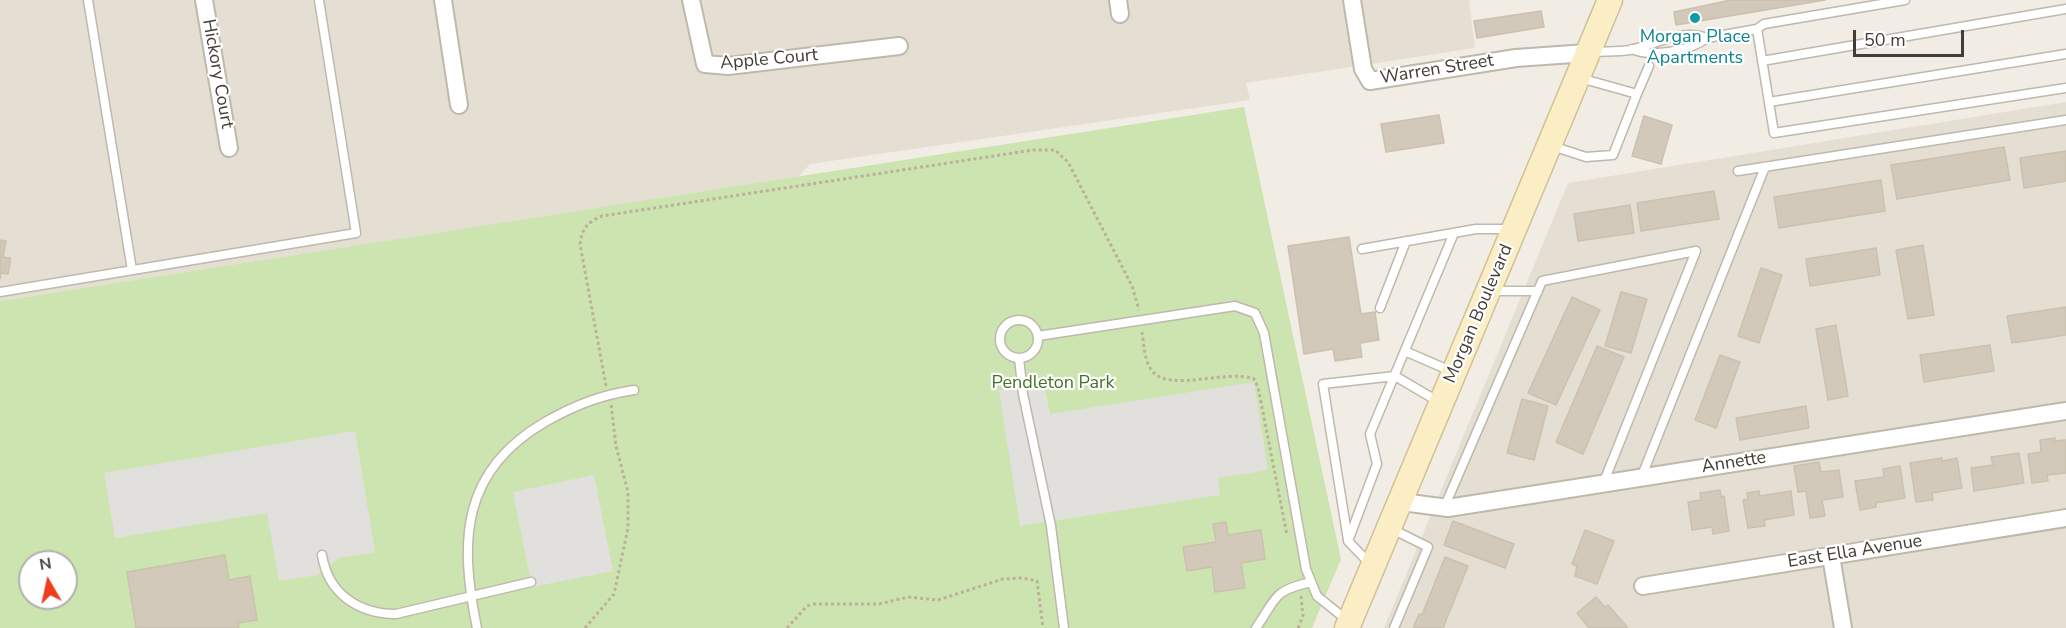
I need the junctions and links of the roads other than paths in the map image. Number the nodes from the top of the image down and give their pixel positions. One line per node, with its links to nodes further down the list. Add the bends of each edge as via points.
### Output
1 (88, 0): 30 (lane)
2 (204, 0): 23 (street, Hickory Court)
3 (319, 0): 30 (lane, via 356,233)
4 (443, 0): 20 (street)
5 (691, 0): 11 (street, Apple Court, via 705,64 728,66)
6 (1352, 0): 12 (street, Warren Street, via 1363,69 1370,81 1516,58)
7 (1610, 0): 12 (main road, Morgan Boulevard)
8 (1905, 0): 10 (lane, via 1764,24)
9 (2066, 9): 14 (lane)
10 (1757, 29): 12 (lane, via 1707,38 1699,45 1643,54 1632,50); 14 (lane)
11 (899, 46)
12 (1587, 53): 16 (main road, Morgan Boulevard)
13 (2066, 54): 19 (lane)
14 (1762, 61): 19 (lane)
15 (1649, 66): 18 (lane)
16 (1577, 77): 18 (lane); 22 (main road, Morgan Boulevard)
17 (2066, 88): 19 (lane, via 1774,133)
18 (1637, 94): 22 (lane, via 1613,155 1586,157)
19 (1769, 102)
20 (459, 105)
21 (2066, 120): 24 (lane)
22 (1549, 144): 26 (main road, Morgan Boulevard)
23 (229, 148)
24 (1765, 167): 25 (lane); 43 (lane)
25 (1738, 171)
26 (1514, 229): 27 (lane); 31 (main road, Morgan Boulevard)
27 (1454, 233): 28 (lane); 36 (lane)
28 (1406, 241): 29 (lane); 34 (lane)
29 (1362, 249)
30 (132, 270): 33 (lane)
31 (1489, 291): 32 (lane); 38 (main road, Morgan Boulevard)
32 (1538, 291): 44 (lane, via 1542,281 1696,251); 46 (lane)
33 (0, 292)
34 (1380, 308)
35 (1038, 336): 37 (lane, via 1035,348); 37 (lane, via 1032,325 1021,320 1004,326 1000,344 1007,354); 54 (lane, via 1235,306 1255,313 1264,333)
36 (1407, 352): 38 (lane); 39 (lane)
37 (1019, 358): 59 (lane, via 1051,526)
38 (1455, 373): 41 (main road, Morgan Boulevard)
39 (1395, 376): 41 (lane); 49 (lane, via 1370,434 1377,464); 49 (lane, via 1323,384)
40 (634, 390): 56 (lane, via 570,407 508,447 476,496 466,560)
41 (1442, 403): 45 (main road, Morgan Boulevard)
42 (2066, 411): 43 (street, Annette)
43 (1641, 478): 44 (street, Annette)
44 (1603, 484): 46 (street, Annette)
45 (1401, 502): 46 (street, Annette); 48 (main road, Morgan Boulevard)
46 (1444, 508)
47 (2066, 518): 51 (street, East Ella Avenue)
48 (1390, 528): 52 (main road, Morgan Boulevard); 61 (lane, via 1428,547)
49 (1348, 540): 52 (lane)
50 (322, 555): 56 (lane, via 324,570 336,591 358,607 377,614 396,614)
51 (1831, 556): 55 (street, East Ella Avenue); 62 (street)
52 (1373, 568): 57 (main road, Morgan Boulevard)
53 (531, 582): 56 (lane)
54 (1311, 582): 57 (lane, via 1317,596); 60 (lane, via 1288,587 1274,598)
55 (1643, 586)
56 (470, 595): 58 (lane)
57 (1348, 625)
58 (477, 628)
59 (1064, 628)
60 (1256, 628)
61 (1394, 628)
62 (1843, 628)

